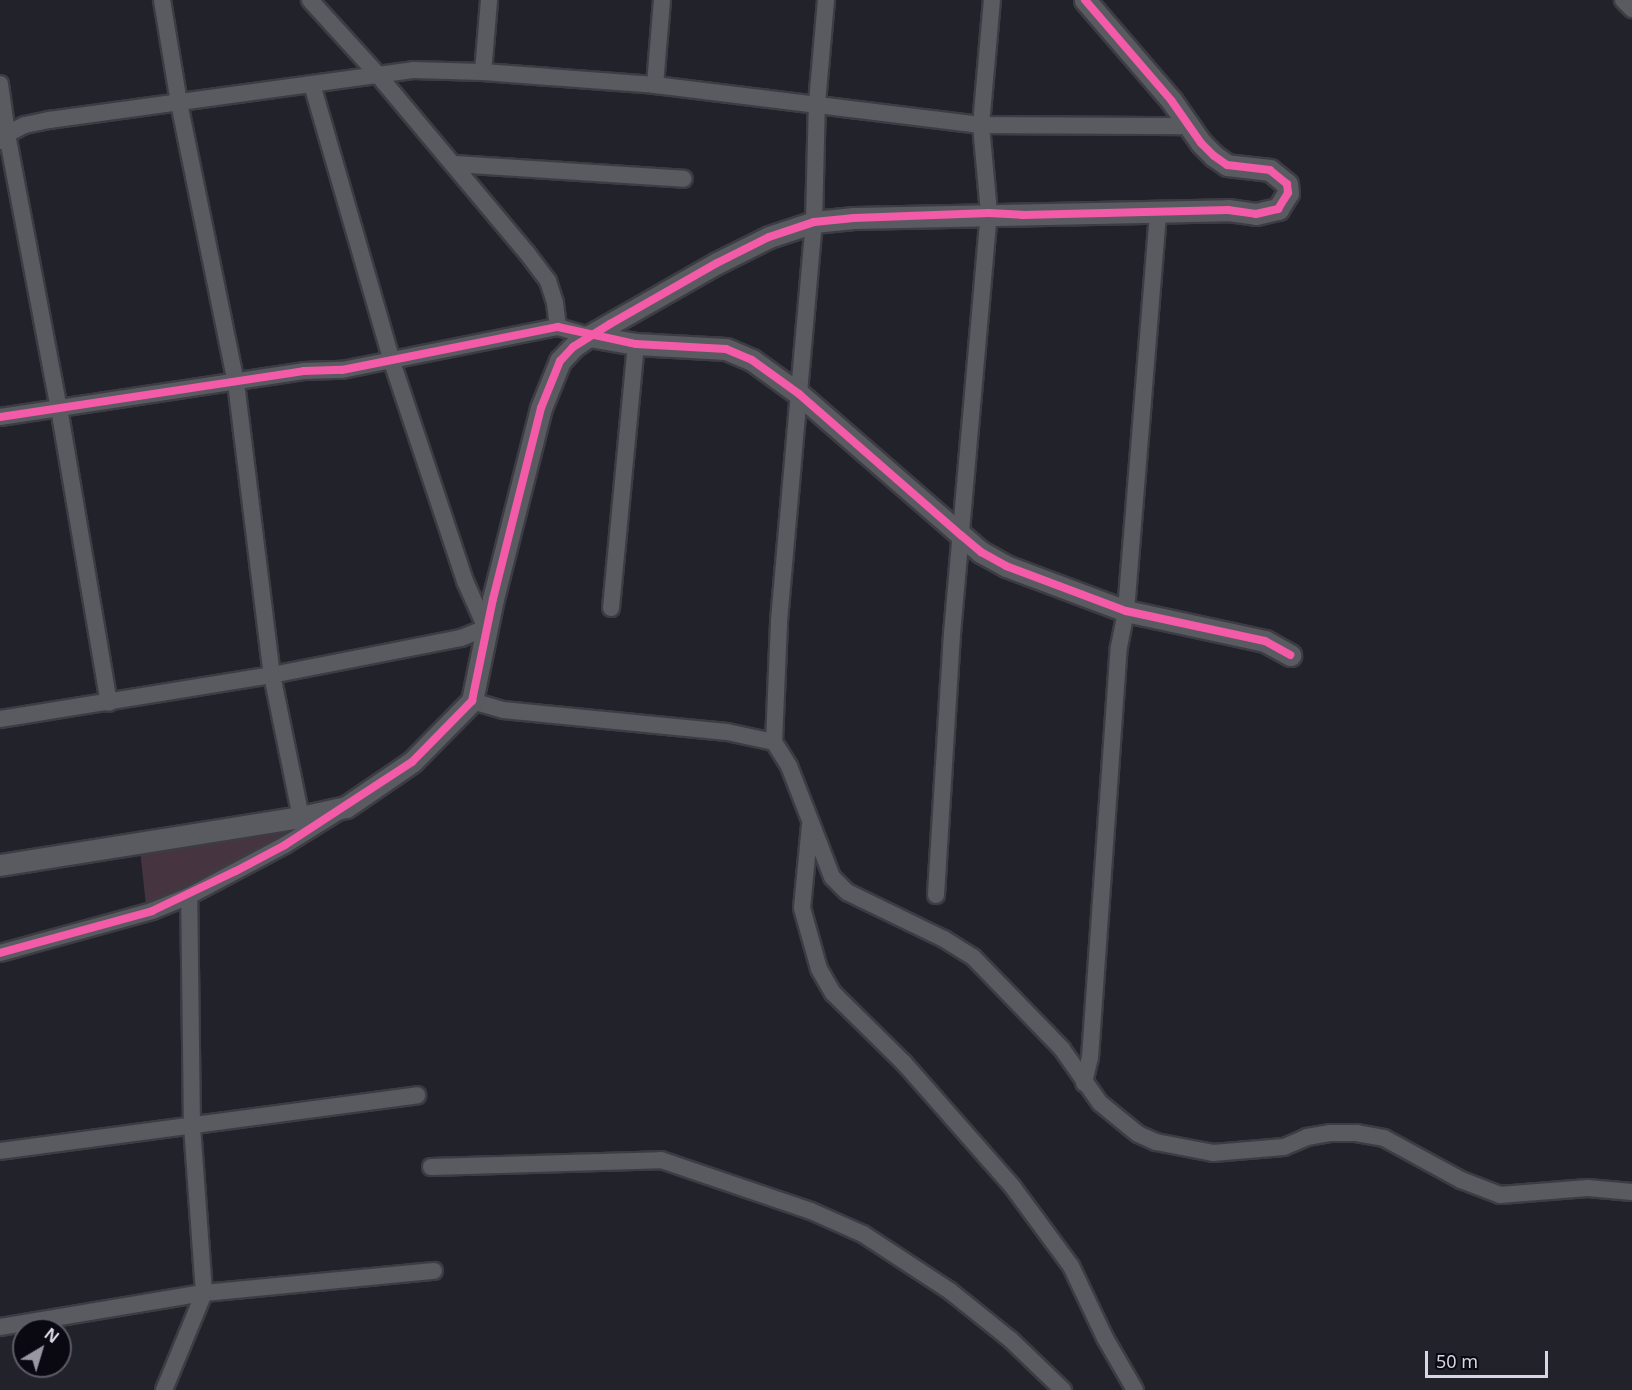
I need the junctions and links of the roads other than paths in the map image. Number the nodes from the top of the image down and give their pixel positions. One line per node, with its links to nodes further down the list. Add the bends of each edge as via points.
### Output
1 (162, 0): 15 (street)
2 (489, 0): 10 (street)
3 (662, 0): 14 (street)
4 (825, 0): 16 (street)
5 (992, 0): 17 (street)
6 (1085, 0): 18 (street)
7 (1623, 0): 9 (street)
8 (313, 2): 11 (street)
9 (1632, 9)
10 (483, 72): 11 (street, via 413,70); 14 (street)
11 (378, 75): 13 (street); 20 (street)
12 (0, 84): 19 (street)
13 (312, 84): 15 (street); 28 (street)
14 (655, 85): 16 (street)
15 (179, 103): 19 (street, via 50,120 25,125); 29 (street)
16 (817, 103): 17 (street); 24 (street)
17 (981, 125): 18 (street); 23 (street)
18 (1190, 126): 22 (street, via 1201,143 1227,165 1270,170 1280,176 1287,184 1285,201 1278,209 1256,214 1228,210)
19 (3, 137): 31 (street)
20 (455, 164): 21 (street); 25 (street, via 548,281)
21 (684, 179)
22 (1158, 211): 23 (street); 35 (street)
23 (989, 213): 24 (street); 33 (street)
24 (814, 222): 26 (street, via 770,237 717,263); 30 (street)
25 (558, 327): 26 (street); 28 (street)
26 (589, 336): 27 (street); 36 (street, via 561,362 545,398)
27 (636, 344): 30 (street, via 726,349 752,360); 34 (street)
28 (391, 358): 29 (street, via 342,370 304,371); 36 (street, via 465,581)
29 (236, 383): 31 (street); 38 (street)
30 (799, 394): 33 (street); 42 (street)
31 (59, 408): 32 (street); 40 (street)
32 (0, 417)
33 (962, 536): 35 (street, via 1006,566); 47 (street)
34 (611, 608)
35 (1126, 611): 37 (street, via 1265,641); 50 (street, via 1119,647 1094,1016)
36 (486, 627): 38 (street, via 461,638); 39 (street)
37 (1290, 655)
38 (272, 675): 40 (street); 44 (street)
39 (472, 701): 42 (street, via 503,710 727,732); 43 (street, via 412,762)
40 (109, 703): 41 (street)
41 (0, 719)
42 (774, 742): 45 (street, via 789,766)
43 (346, 807): 44 (street); 48 (street)
44 (301, 817): 46 (street)
45 (810, 823): 50 (street, via 832,877 847,892 973,957 1062,1049); 61 (street, via 802,908 819,969 833,993 904,1063 1018,1195 1071,1266)
46 (0, 865)
47 (936, 895)
48 (189, 896): 49 (street, via 152,911); 52 (street)
49 (0, 953)
50 (1084, 1083): 55 (street, via 1100,1103 1138,1134 1181,1149 1213,1153 1252,1150 1330,1133 1356,1133 1384,1138 1461,1180 1500,1195 1588,1188)
51 (417, 1095): 52 (street)
52 (192, 1126): 53 (street); 57 (street)
53 (0, 1151)
54 (431, 1167): 60 (street, via 661,1160 811,1211 862,1233 950,1291 1011,1340)
55 (1632, 1192)
56 (434, 1271): 57 (street)
57 (204, 1293): 58 (street); 59 (street)
58 (0, 1327)
59 (164, 1390)
60 (1063, 1390)
61 (1135, 1390)

